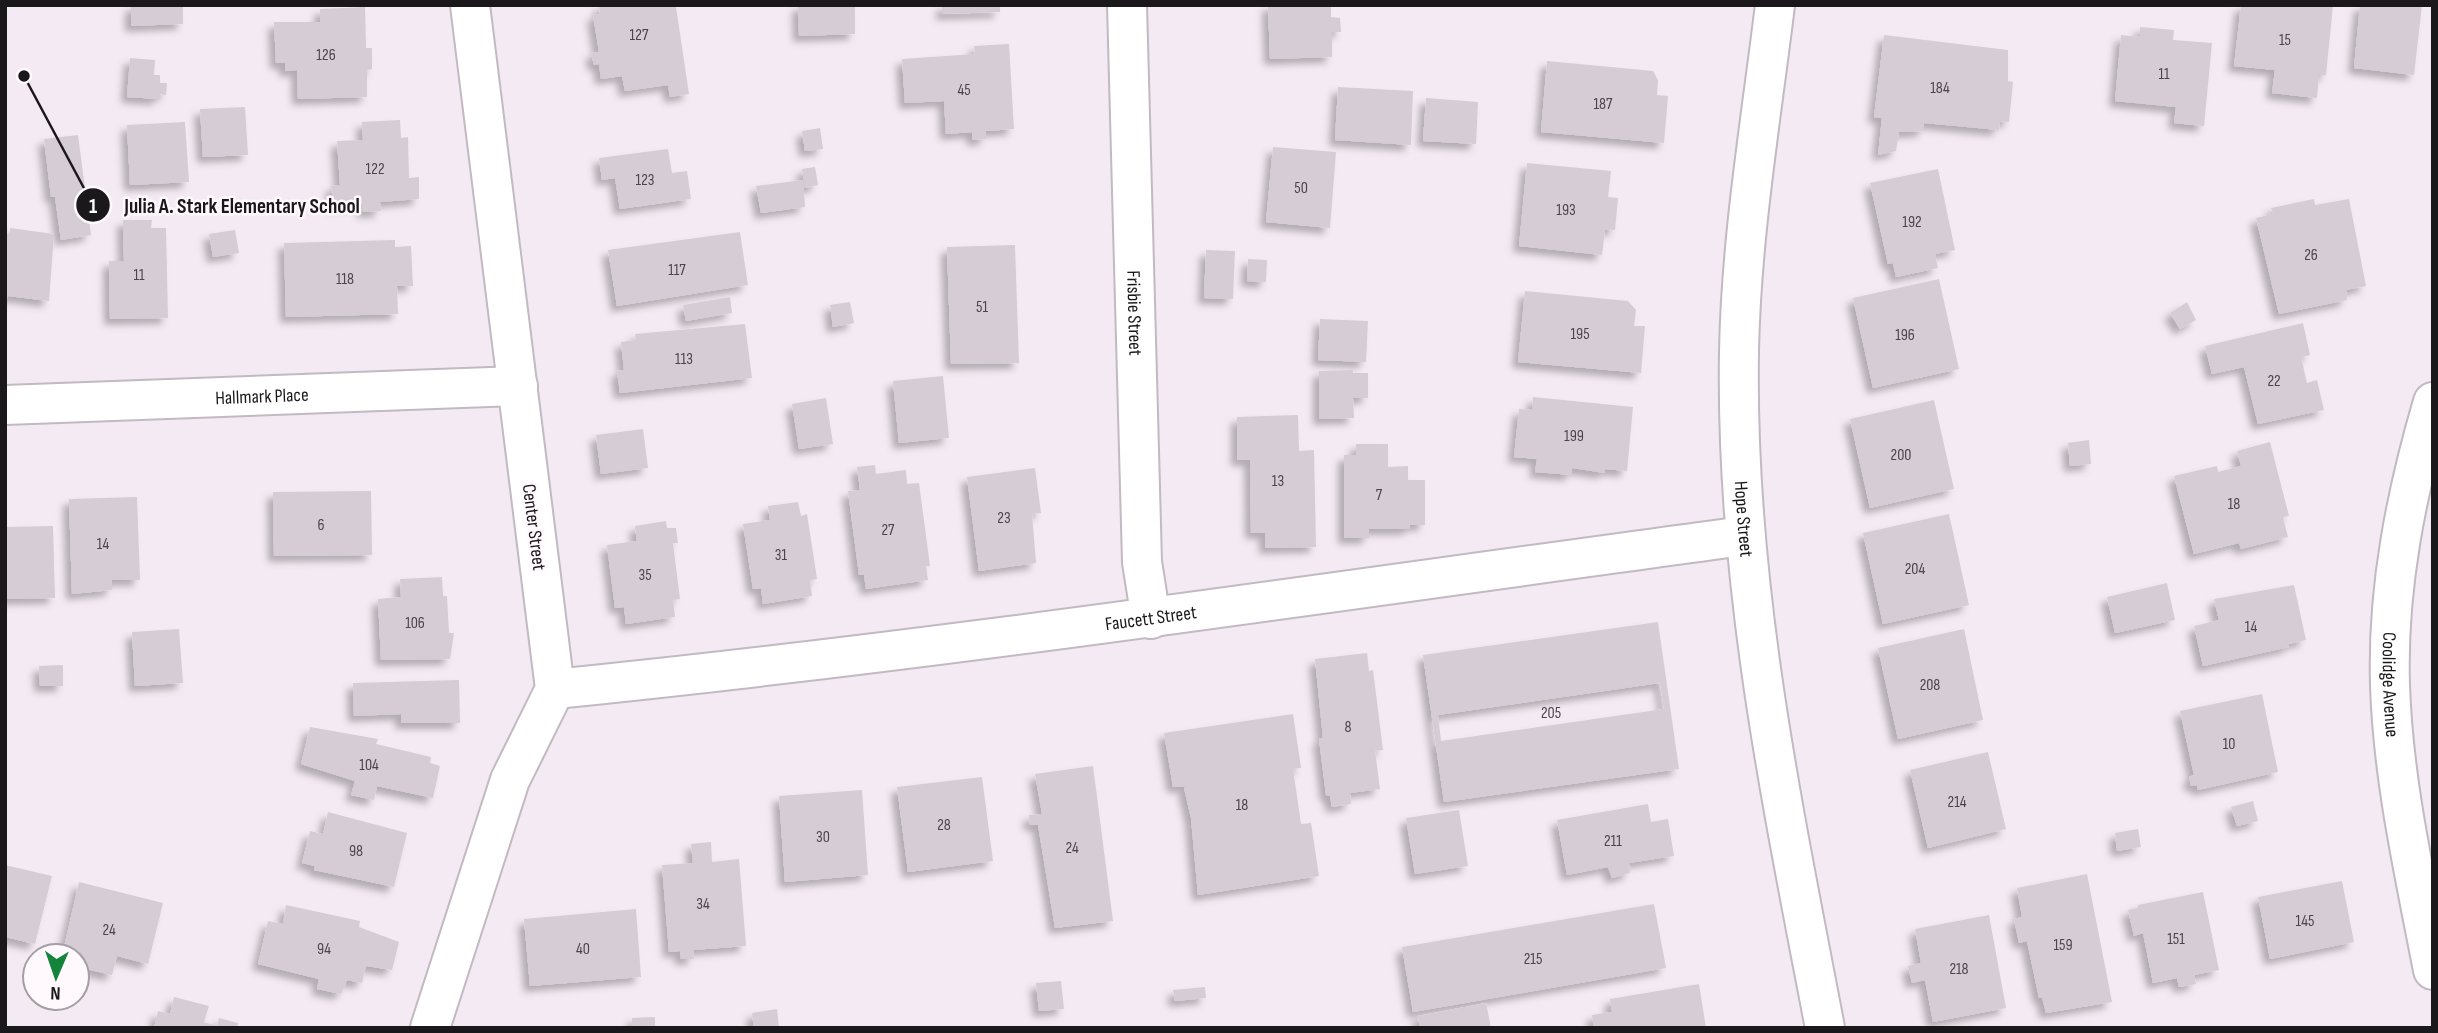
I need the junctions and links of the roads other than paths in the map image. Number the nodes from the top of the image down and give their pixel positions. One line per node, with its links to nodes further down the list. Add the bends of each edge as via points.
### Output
1 (470, 5): 4 (street, Center Street)
2 (1128, 5): 8 (street, Frisbie Street, via 1142,562)
3 (1774, 5): 7 (street, Hope Street, via 1739,351)
4 (518, 386): 6 (street, Hallmark Place); 9 (street, Center Street)
5 (2433, 402): 10 (street, Coolidge Avenue, via 2399,545 2390,686 2400,794)
6 (5, 405)
7 (1744, 536): 8 (street, Faucett Street); 12 (street, Hope Street, via 1768,730)
8 (1150, 619): 9 (street, Faucett Street)
9 (555, 689): 11 (street, via 510,780)
10 (2433, 970)
11 (430, 1028)
12 (1825, 1028)

